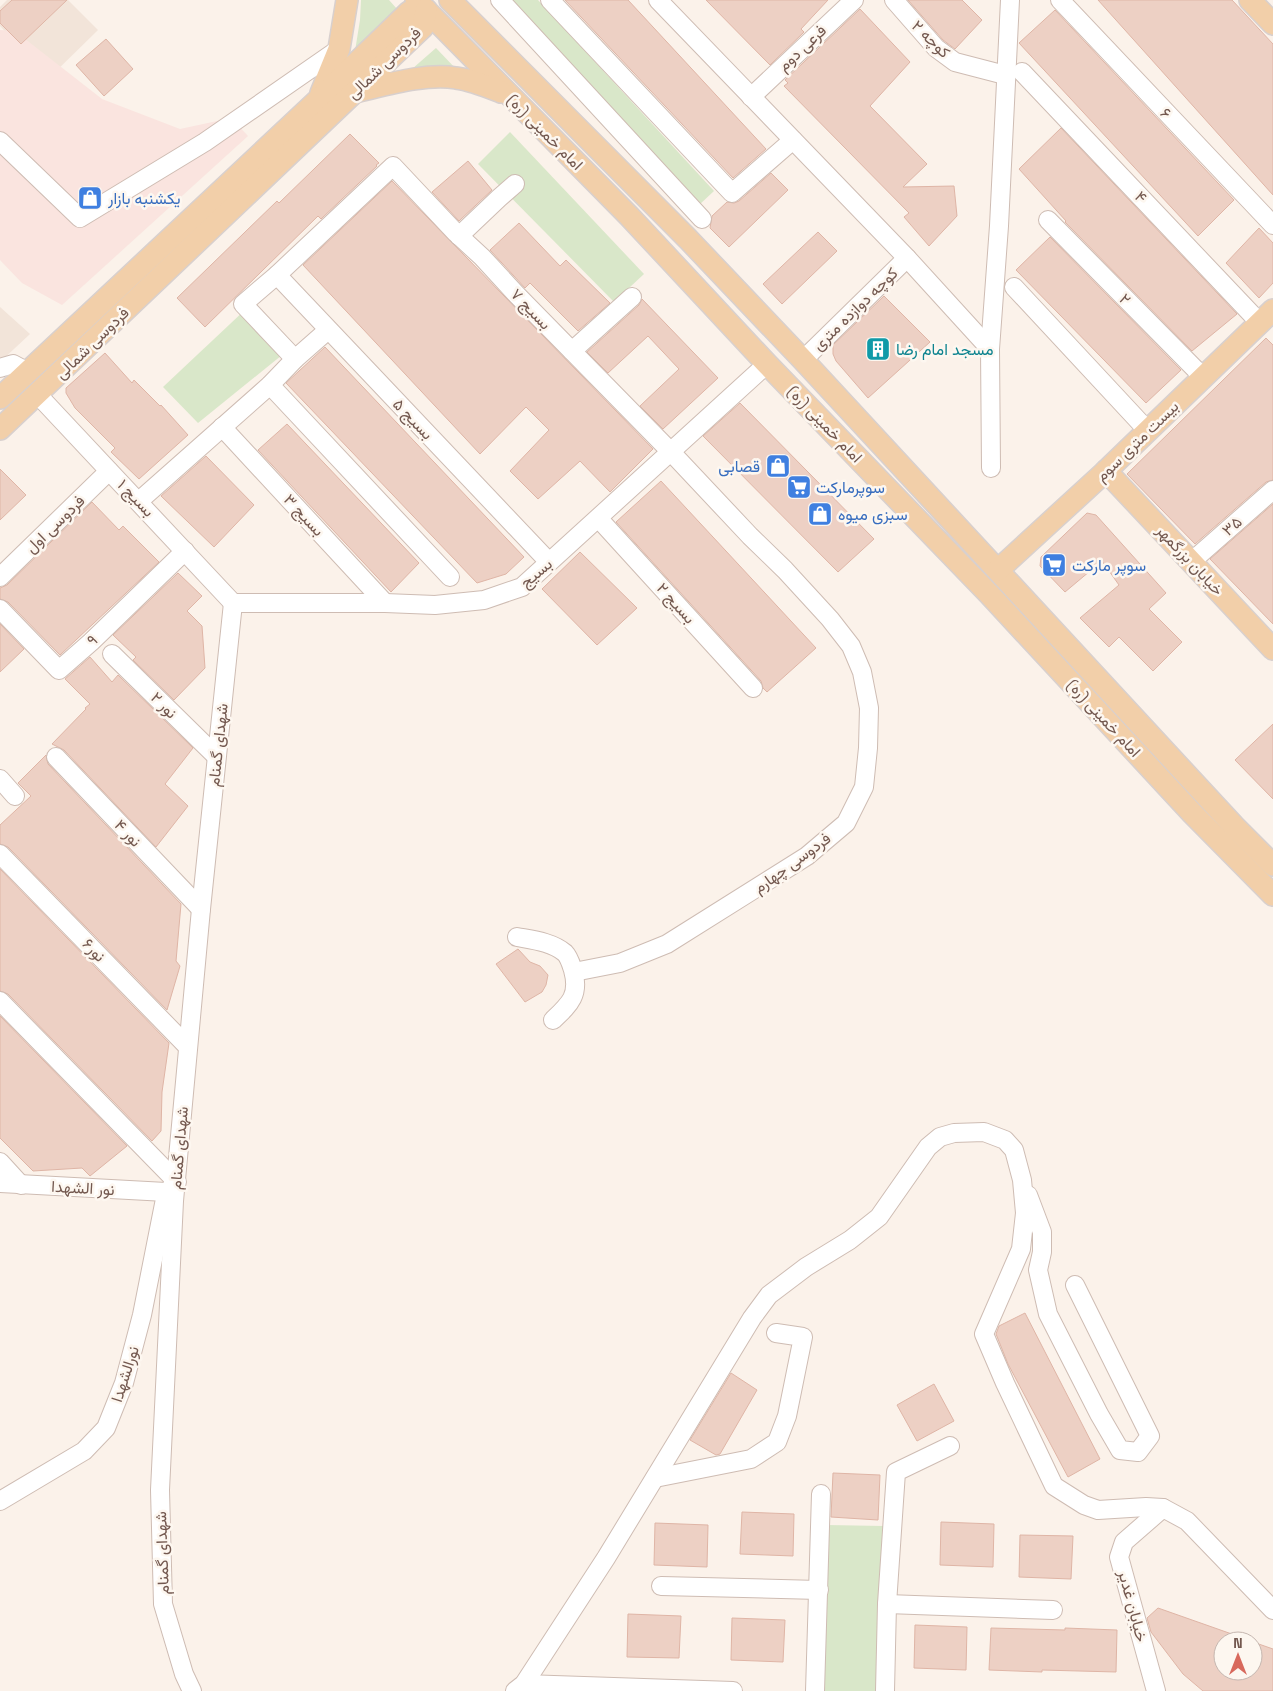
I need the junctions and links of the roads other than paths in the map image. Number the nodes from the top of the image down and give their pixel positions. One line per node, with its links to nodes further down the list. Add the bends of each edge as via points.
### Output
1 (347, 0): 13 (main road)
2 (450, 0): 35 (main road, امام خمینی (ره), via 688,238)
3 (500, 0): 22 (street)
4 (550, 0): 19 (street, via 732,193)
5 (658, 0): 17 (street)
6 (854, 0): 17 (street, فرعی دوم)
7 (894, 0): 14 (street, کوچه ۲, via 936,48 954,62)
8 (1010, 0): 14 (street)
9 (1060, 0): 24 (street, ۶)
10 (1250, 0): 12 (main road)
11 (426, 3): 15 (main road, فردوسی شمالی, via 423,27); 16 (main road, امام خمینی (ره)); 18 (main road, فردوسی شمالی, via 409,12)
12 (1273, 24)
13 (339, 49): 18 (main road); 20 (street, via 205,142 80,218)
14 (1013, 73): 30 (street, ۴); 32 (street)
15 (355, 92): 16 (main road, via 403,81 455,78); 41 (main road, فردوسی شمالی)
16 (507, 94): 36 (main road, امام خمینی (ره), via 628,216)
17 (751, 96): 19 (street)
18 (318, 100): 38 (main road, فردوسی شمالی)
19 (792, 140): 26 (street)
20 (0, 141)
21 (515, 184): 25 (street)
22 (702, 220)
23 (1048, 220): 39 (street, ۲)
24 (1273, 225)
25 (459, 236): 27 (street, بسیج ۷, via 393,166); 33 (street, بسیج ۷)
26 (907, 258): 32 (street); 35 (street, کوچه دوازده متری)
27 (277, 275): 31 (street, بسیج ۵); 34 (street, via 243,304)
28 (1014, 287): 45 (street)
29 (632, 297): 33 (street)
30 (1266, 316): 39 (main road, بیست متری سوم)
31 (328, 330): 34 (street); 54 (street, بسیج ۵)
32 (990, 349): 47 (street)
33 (572, 351): 46 (street, بسیج ۷)
34 (295, 359): 40 (street)
35 (803, 360): 56 (main road, امام خمینی (ره))
36 (767, 364): 46 (street, بسیج); 71 (main road, امام خمینی (ره))
37 (0, 368): 38 (street, via 12,364)
38 (28, 372): 42 (main road, فردوسی شمالی)
39 (1203, 377): 45 (main road, بیست متری سوم)
40 (270, 385): 43 (street); 58 (street)
41 (38, 395): 44 (main road, فردوسی شمالی); 48 (street, بسیج ۱)
42 (0, 398)
43 (222, 427): 51 (street); 60 (street, بسیج ۳)
44 (0, 429)
45 (1148, 431): 49 (main road, بیست متری سوم)
46 (671, 452): 52 (street, بسیج); 74 (street, فردوسی چهارم, via 785,570 851,646 862,672 868,708 864,787 846,823 807,856 739,901 667,944 620,963)
47 (991, 468)
48 (109, 471): 51 (street, بسیج ۱); 57 (street, فردوسی اول)
49 (1106, 471): 55 (main road, خیابان بزرگمهر); 56 (main road, بیست متری سوم)
50 (1273, 490): 55 (street, ۳۵)
51 (138, 501): 53 (street, بسیج ۱)
52 (599, 519): 54 (street, بسیج); 64 (street, بسیج ۲)
53 (185, 550): 59 (street, بسیج ۱); 61 (street, ۹, via 59,670)
54 (550, 562): 60 (street, بسیج, via 522,587 484,600 435,605)
55 (1191, 562): 62 (main road, خیابان بزرگمهر)
56 (998, 570): 70 (main road, امام خمینی (ره))
57 (0, 577)
58 (450, 577)
59 (233, 603): 60 (street, بسیج); 65 (street, شهدای گمنام)
60 (385, 603)
61 (0, 610)
62 (1273, 649)
63 (112, 654): 65 (street, نور ۲)
64 (754, 688)
65 (216, 756): 72 (street, شهدای گمنام)
66 (56, 757): 72 (street, نور ۴)
67 (0, 779): 68 (street)
68 (15, 796)
69 (0, 854): 77 (street, نور۶)
70 (1273, 865)
71 (1273, 895)
72 (201, 909): 77 (street, شهدای گمنام)
73 (517, 937): 74 (street, via 556,947 566,954)
74 (574, 972): 76 (street, via 574,994)
75 (0, 1001): 82 (street)
76 (552, 1020)
77 (188, 1047): 82 (street, شهدای گمنام)
78 (0, 1162): 81 (street)
79 (1022, 1180): 83 (street, via 1042,1232 1038,1270 1048,1314 1120,1450 1138,1452 1150,1436); 86 (street, via 1014,1150 1005,1140 984,1132 940,1137 928,1147 879,1217 769,1295); 89 (street, via 1025,1213 1021,1249 984,1334 1005,1383 1054,1486 1098,1510)
80 (0, 1183): 81 (street, نور الشهدا)
81 (21, 1185): 82 (street, نور الشهدا)
82 (172, 1187): 88 (street, نورالشهدا, via 124,1383 106,1428 84,1451); 96 (street, شهدای گمنام, via 174,1201 160,1490 163,1604)
83 (1075, 1285)
84 (776, 1333): 86 (street, via 803,1337 787,1416 778,1442 752,1459)
85 (950, 1446): 92 (street, via 896,1472)
86 (655, 1478): 95 (street)
87 (821, 1494): 91 (street)
88 (0, 1501)
89 (1163, 1508): 94 (street, via 1187,1521); 100 (street, خیابان غدیر, via 1124,1542 1119,1556)
90 (661, 1586): 91 (street)
91 (819, 1590): 98 (street)
92 (887, 1604): 93 (street); 99 (street)
93 (1053, 1610)
94 (1273, 1610)
95 (520, 1687): 97 (street)
96 (192, 1691)
97 (733, 1691)
98 (815, 1691)
99 (885, 1691)
100 (1156, 1691)

